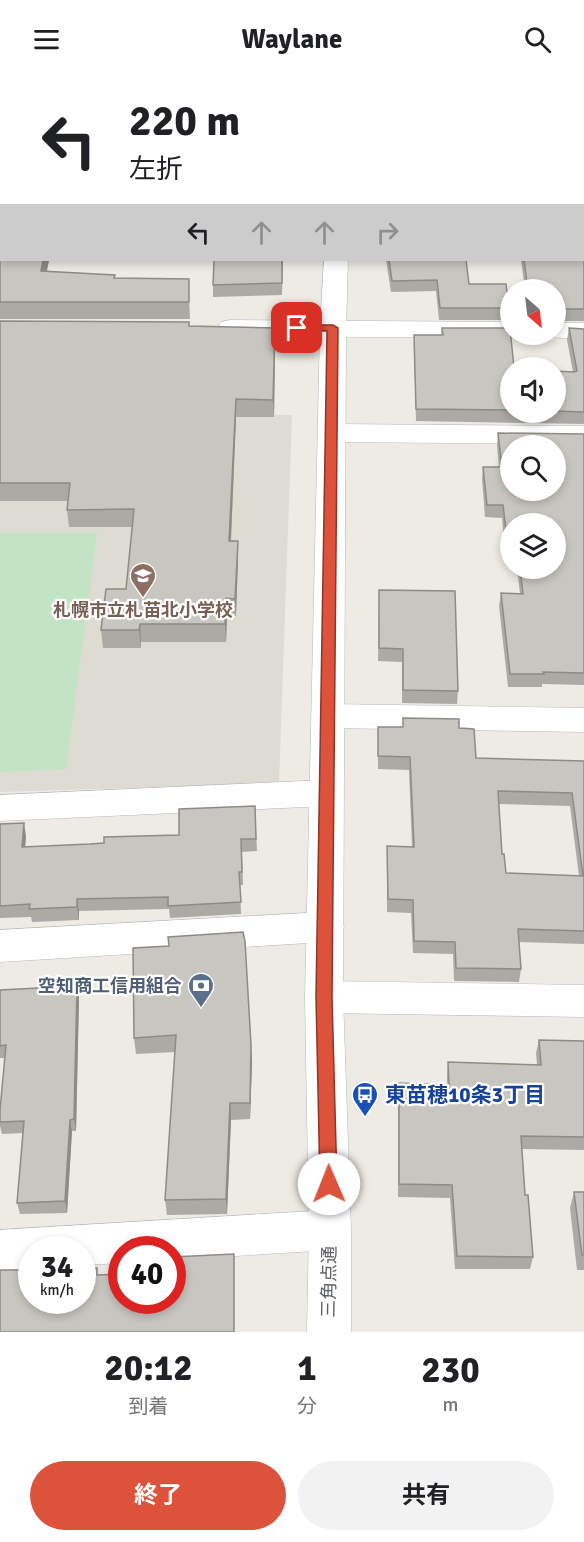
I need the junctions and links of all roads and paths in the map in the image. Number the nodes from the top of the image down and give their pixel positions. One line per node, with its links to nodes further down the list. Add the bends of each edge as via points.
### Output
1 (336, 261): 3 (street, 三角点通)
2 (202, 328): 3 (street)
3 (333, 328): 4 (street); 7 (street, 三角点通)
4 (500, 330)
5 (566, 331): 6 (street)
6 (584, 331)
7 (333, 433): 8 (street); 9 (street, 三角点通)
8 (584, 435)
9 (328, 716): 10 (street); 11 (street, 三角点通)
10 (584, 720)
11 (327, 793): 12 (street); 13 (street, 三角点通)
12 (0, 808)
13 (325, 927): 14 (street); 15 (street, 三角点通)
14 (0, 946)
15 (324, 997): 16 (street); 17 (street, 三角点通)
16 (584, 1000)
17 (330, 1230): 18 (street); 19 (street, 三角点通)
18 (0, 1250)
19 (329, 1332)

